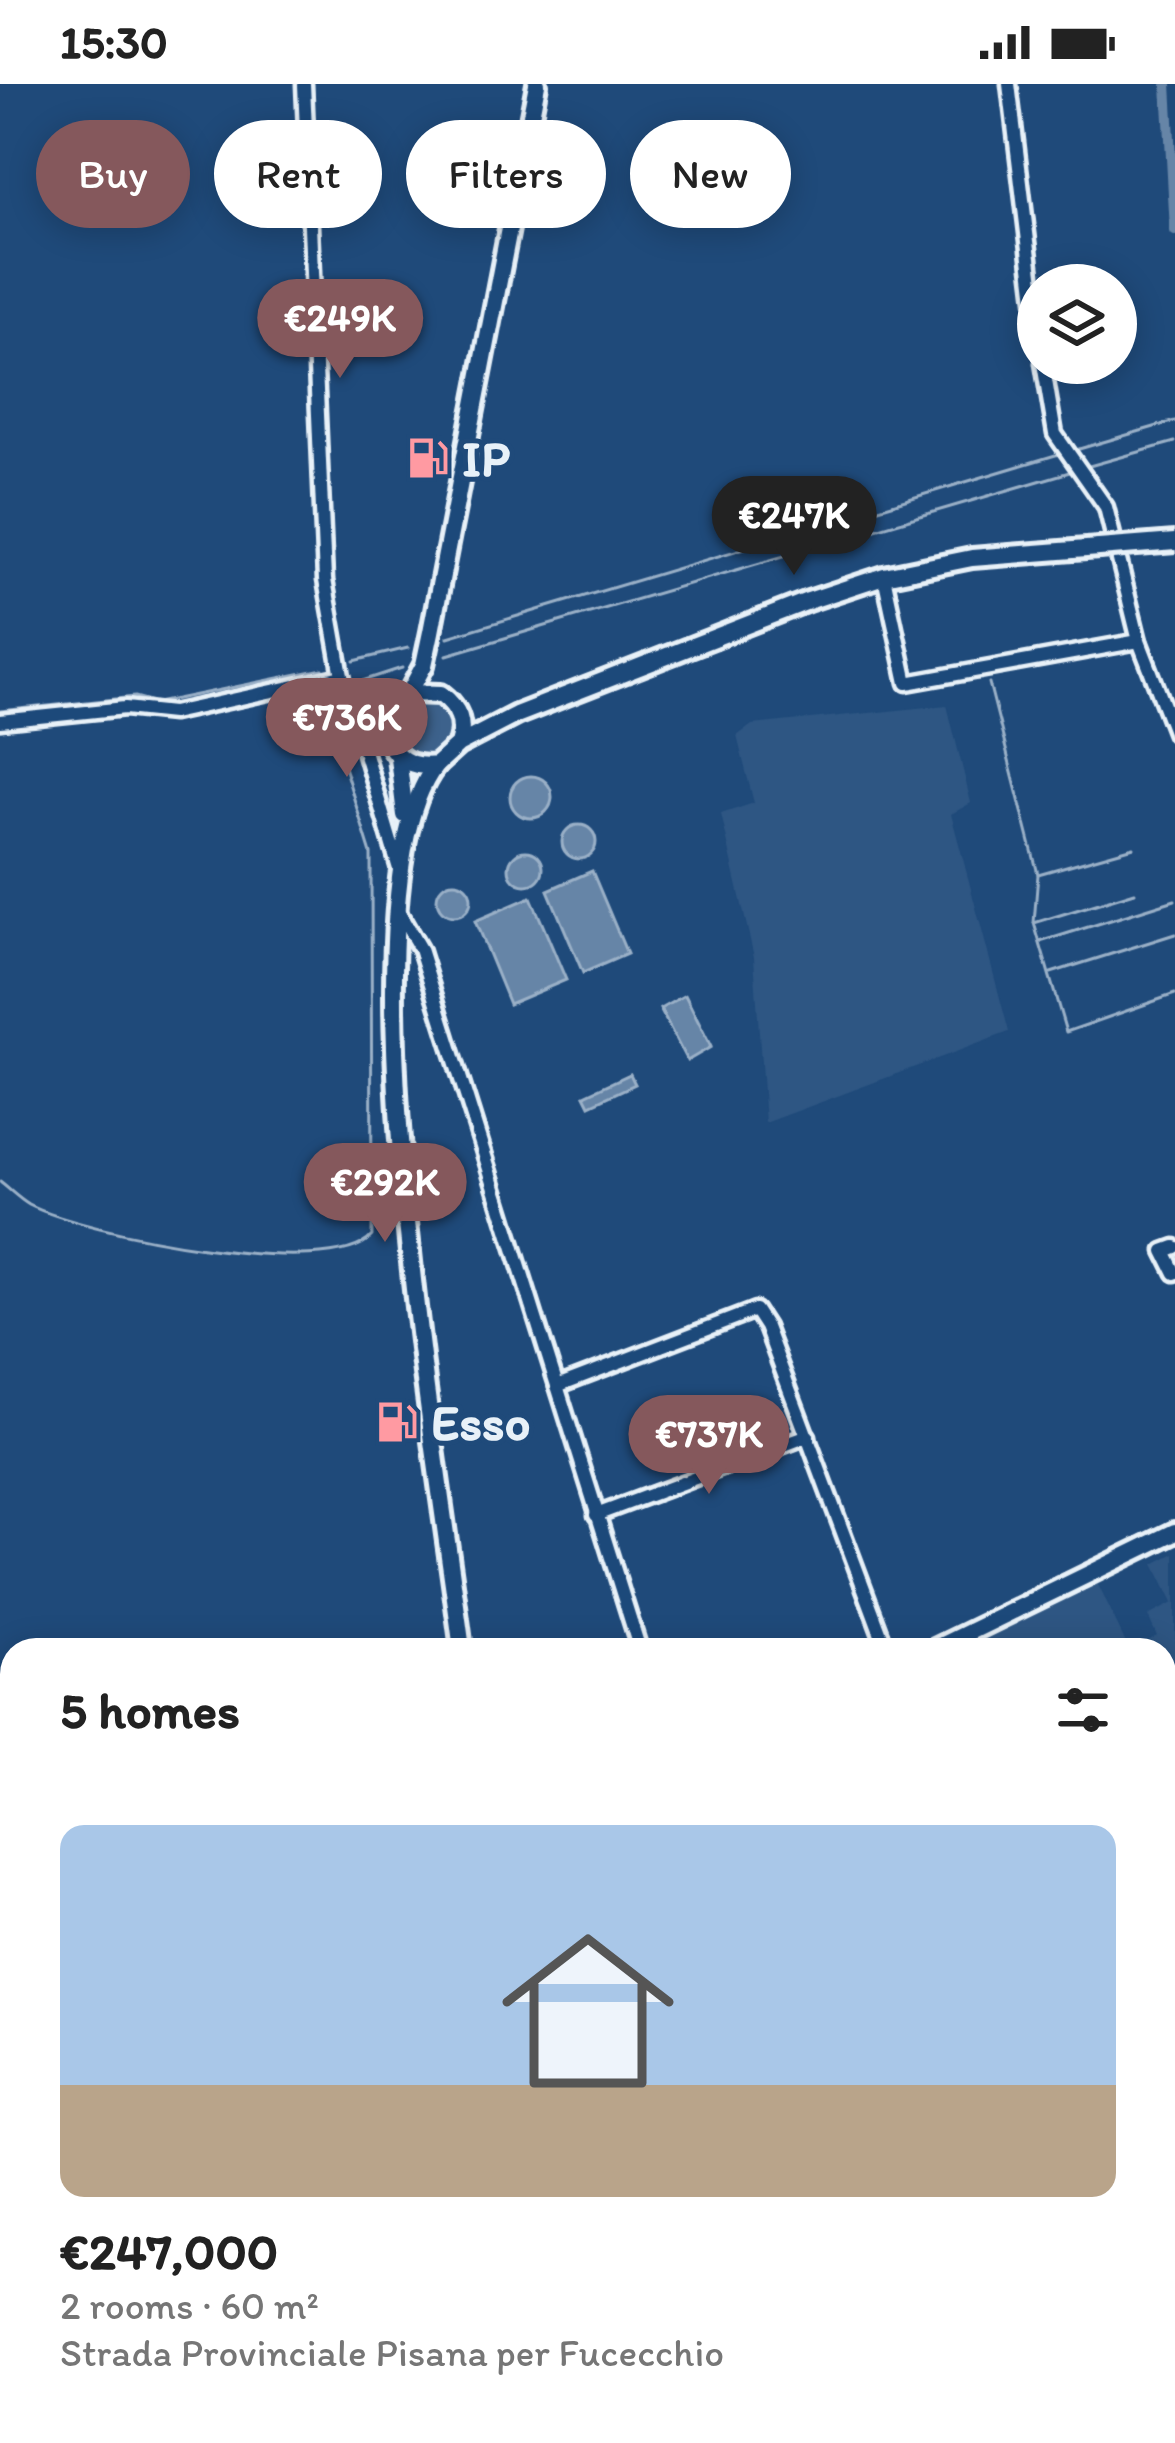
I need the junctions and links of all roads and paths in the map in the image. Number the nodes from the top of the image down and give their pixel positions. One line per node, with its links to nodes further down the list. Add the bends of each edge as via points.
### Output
1 (304, 84): 10 (street, via 321,528)
2 (537, 84): 8 (main road)
3 (1009, 84): 4 (street)
4 (1031, 264)
5 (1047, 384): 9 (street, via 1055,434 1106,507)
6 (1175, 542): 7 (main road, bridge, via 972,558)
7 (884, 576): 9 (street, via 907,683); 14 (main road)
8 (431, 632): 11 (main road); 12 (main road)
9 (1138, 641): 16 (street)
10 (342, 676): 15 (street, via 172,712 125,708); 21 (street)
11 (409, 693): 12 (main road); 18 (main road, via 386,724)
12 (441, 694): 13 (main road)
13 (457, 710): 14 (main road); 17 (main road)
14 (516, 715): 17 (main road)
15 (0, 721)
16 (1175, 734)
17 (458, 745): 19 (main road)
18 (398, 758): 19 (main road); 20 (main road)
19 (436, 765): 20 (main road)
20 (404, 838): 21 (main road)
21 (399, 869): 22 (main road)
22 (397, 909): 25 (street, via 421,949); 29 (main road, via 400,1150)
23 (1175, 1246): 24 (street, via 1164,1251)
24 (1175, 1273)
25 (557, 1386): 26 (street, via 755,1310); 27 (street)
26 (808, 1436): 27 (street); 31 (street)
27 (596, 1515): 30 (street)
28 (1175, 1532): 32 (main road)
29 (461, 1638)
30 (636, 1638)
31 (883, 1638)
32 (958, 1638)

